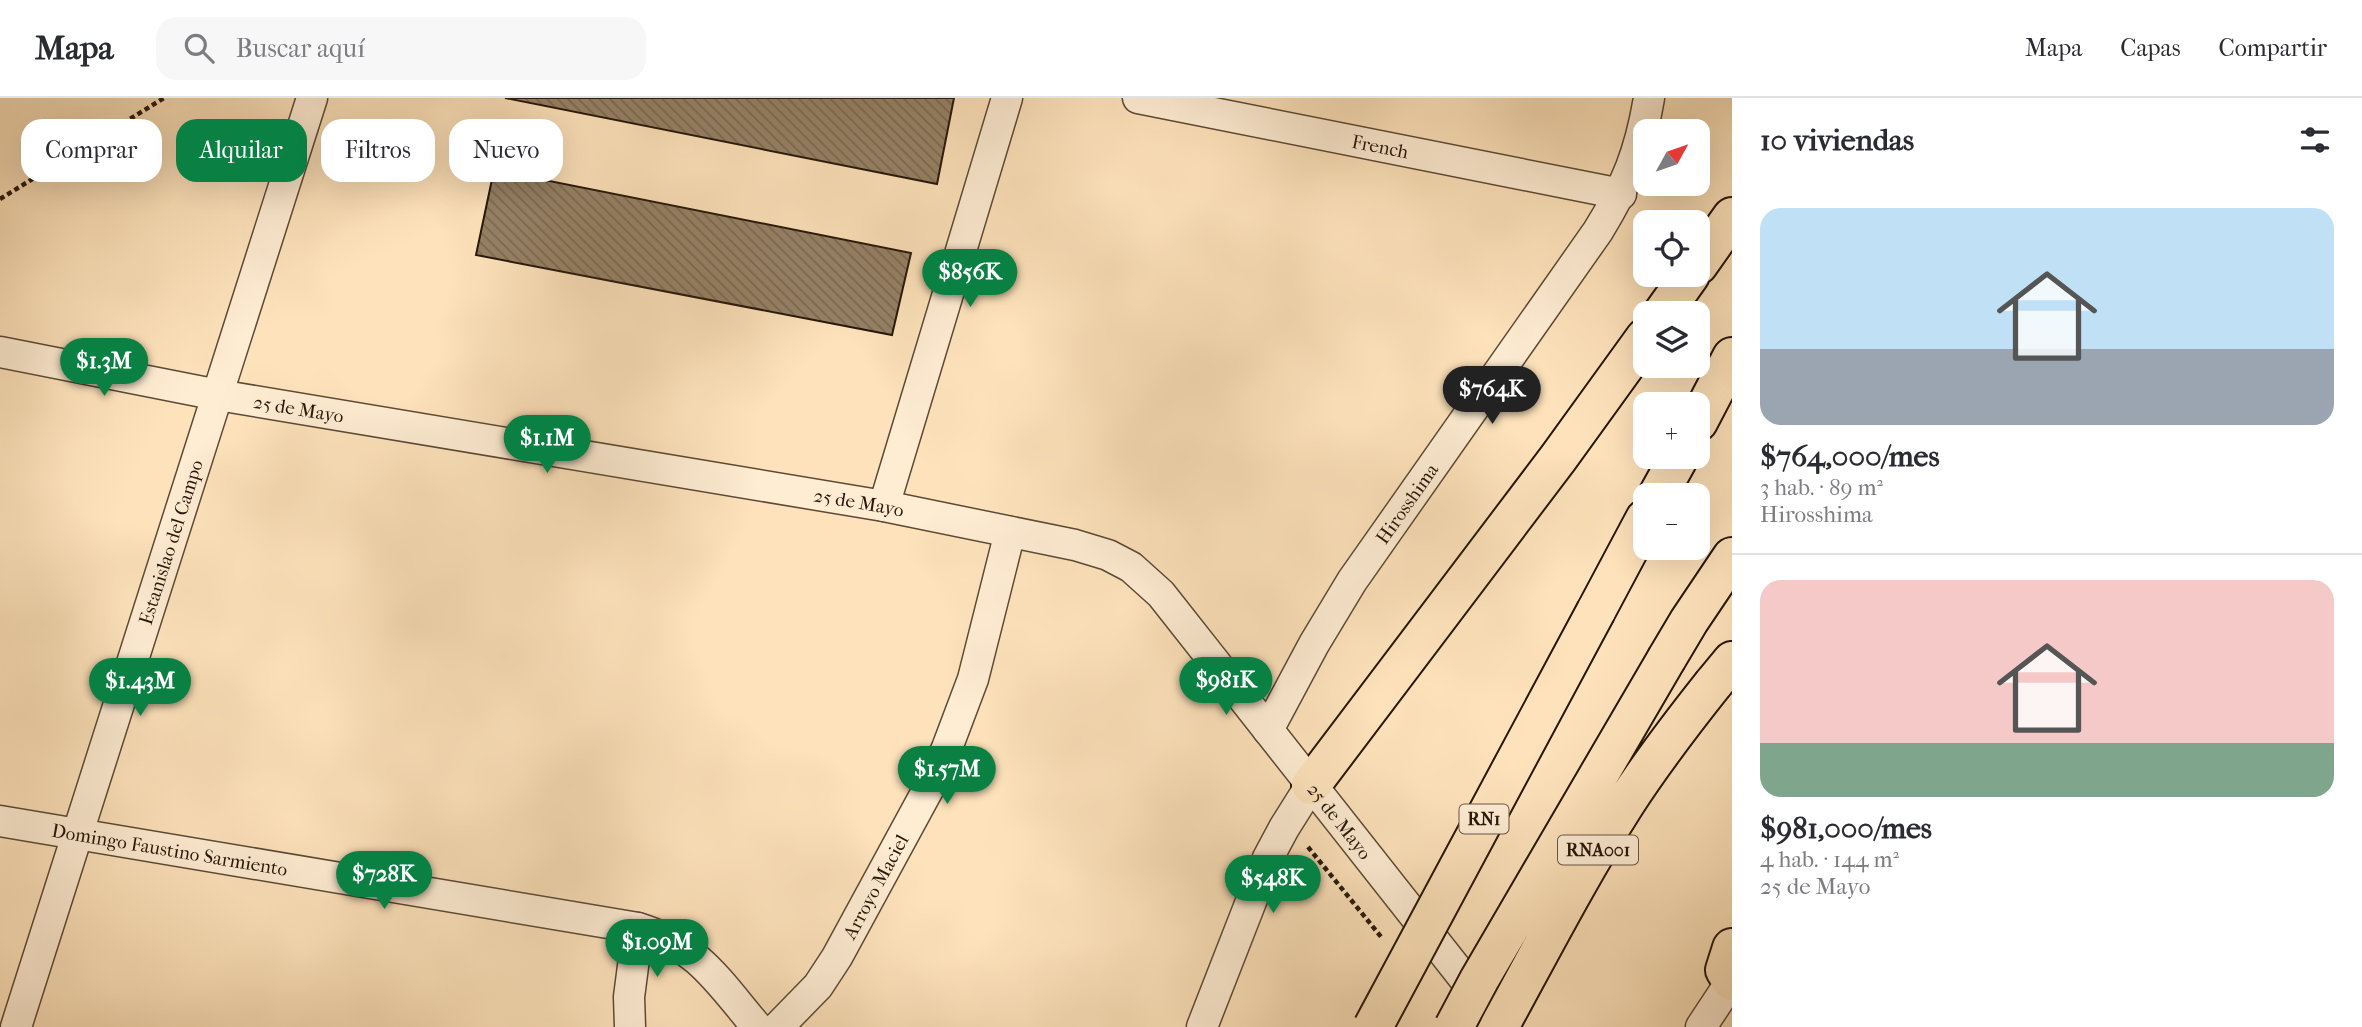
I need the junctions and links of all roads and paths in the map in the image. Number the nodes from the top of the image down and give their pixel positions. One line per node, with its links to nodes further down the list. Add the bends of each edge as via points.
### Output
1 (164, 98): 7 (path)
2 (312, 98): 13 (street, Estanislao del Campo)
3 (1007, 98): 15 (street)
4 (1138, 98): 6 (street, French)
5 (1649, 98): 6 (street, Hirosshima, via 1643,135)
6 (1621, 194): 20 (street, Hirosshima, via 1352,581)
7 (0, 199)
8 (1732, 217): 9 (highway)
9 (1710, 248)
10 (0, 352): 13 (street, 25 de Mayo)
11 (1633, 355): 21 (highway)
12 (1732, 358): 14 (highway)
13 (218, 395): 15 (street, 25 de Mayo); 23 (street, Estanislao del Campo)
14 (1710, 399)
15 (884, 506): 16 (street, 25 de Mayo)
16 (1010, 532): 20 (street, 25 de Mayo, via 1075,545 1131,567 1161,594); 32 (street, Arroyo Maciel, via 973,679 931,784 837,957 818,986)
17 (1633, 542): 34 (highway, RN1, bridge)
18 (1732, 557): 35 (highway, bridge, via 1667,658)
19 (1722, 673): 36 (highway, RNA001, bridge, via 1625,805)
20 (1268, 730): 21 (street, 25 de Mayo)
21 (1311, 785): 33 (street, via 1268,859); 36 (street, 25 de Mayo)
22 (0, 821): 23 (street, Domingo Faustino Sarmiento)
23 (76, 834): 25 (street, Domingo Faustino Sarmiento); 29 (street, Estanislao del Campo)
24 (1301, 856): 26 (path, via 1306,844)
25 (638, 928): 30 (street); 31 (street, Domingo Faustino Sarmiento, via 661,935 706,966)
26 (1385, 941)
27 (1732, 948): 28 (highway, via 1725,970)
28 (1732, 981): 37 (street)
29 (16, 1027)
30 (629, 1027)
31 (757, 1027)
32 (778, 1027)
33 (1202, 1027)
34 (1373, 1027)
35 (1454, 1027)
36 (1501, 1027)
37 (1701, 1027)

